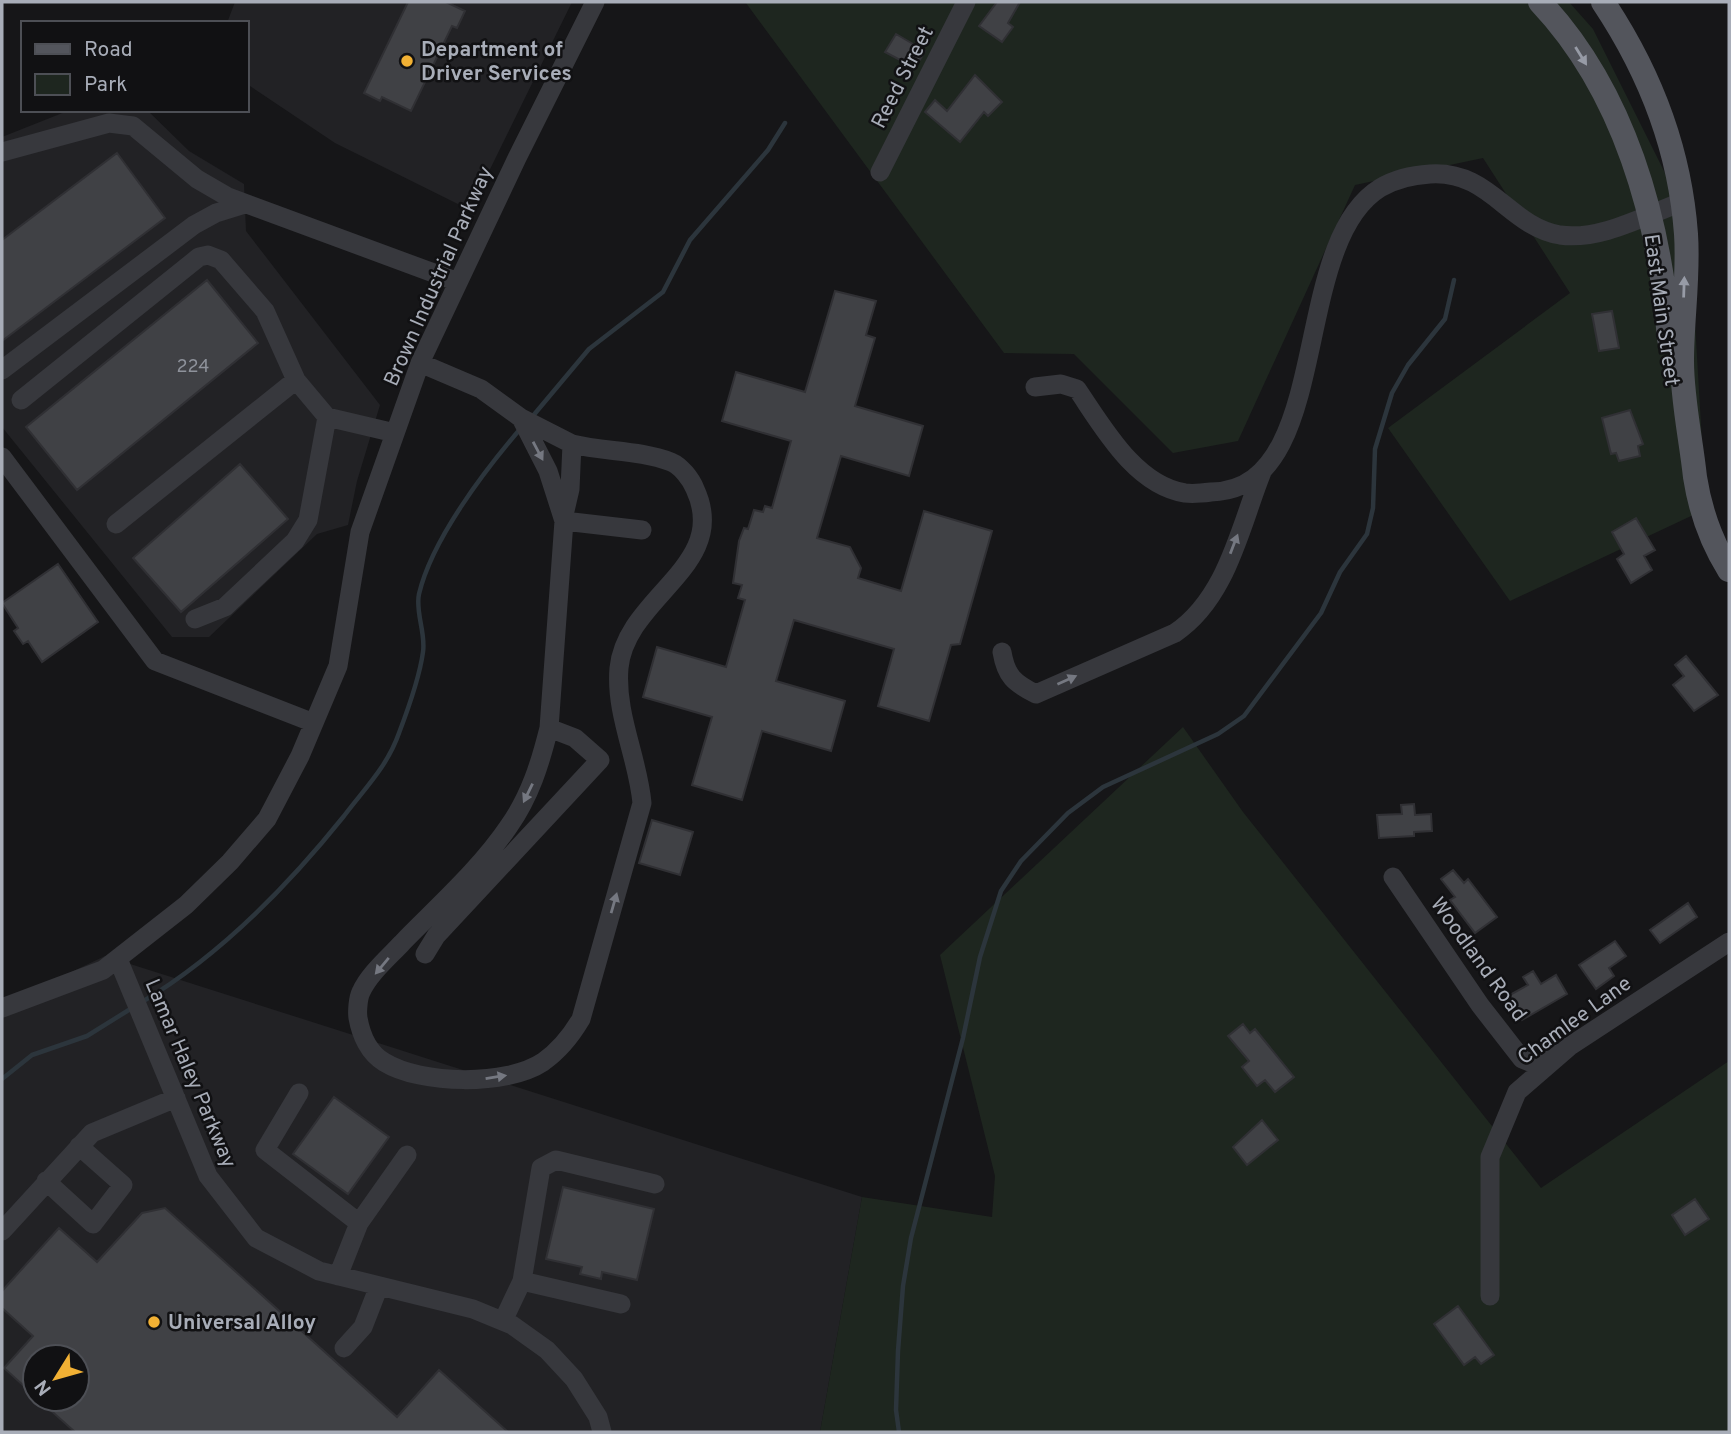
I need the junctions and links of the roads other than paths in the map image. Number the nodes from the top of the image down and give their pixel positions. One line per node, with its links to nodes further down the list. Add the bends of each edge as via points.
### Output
1 (595, 2): 10 (street, Brown Industrial Parkway)
2 (966, 2): 6 (street, Reed Street)
3 (1540, 2): 9 (main road, East Main Street, one-way to 9, via 1562,25 1599,84 1624,135)
4 (1603, 2): 7 (main road, East Main Street, via 1636,54 1656,98)
5 (2, 152): 8 (street, via 109,123 133,126 197,179)
6 (880, 172)
7 (1682, 202): 9 (street); 22 (main road, East Main Street, one-way to 7, via 1682,363 1686,235)
8 (245, 204): 10 (street); 12 (street, via 194,225)
9 (1648, 214): 21 (street, via 1599,232 1560,235 1529,222 1474,181 1447,173 1411,175 1380,188 1353,212 1335,246 1291,420 1274,459); 22 (main road, East Main Street, via 1667,311 1675,406)
10 (458, 282): 11 (street, Brown Industrial Parkway)
11 (420, 363): 17 (street, via 481,389); 18 (street, Brown Industrial Parkway)
12 (2, 370)
13 (296, 380): 15 (street, via 265,311 222,260 208,255 199,257); 16 (street); 24 (street)
14 (1035, 387): 21 (street, via 1061,384 1077,389 1115,443 1147,476 1184,493 1223,492)
15 (20, 400)
16 (327, 417): 18 (street); 27 (street, via 309,520 295,541 225,607)
17 (520, 418): 19 (street); 23 (street, one-way to 23, via 548,471)
18 (395, 433): 29 (street, Brown Industrial Parkway, via 360,532 338,666)
19 (572, 444): 23 (street); 30 (street, one-way to 19, via 529,794 509,827 361,992 358,1016 368,1047 383,1062 406,1072 452,1079 521,1073 568,1040 581,1019 642,803 639,773 620,704 619,667 626,640 640,615 697,550 703,505 692,481 675,463 647,454)
20 (2, 457): 29 (street, via 155,661)
21 (1262, 470): 28 (street, one-way to 21, via 1005,671 1015,684 1036,694 1175,633 1211,600)
22 (1695, 477): 26 (main road, East Main Street, via 1719,554)
23 (564, 518): 25 (street); 30 (street)
24 (116, 524)
25 (642, 530)
26 (1729, 570)
27 (195, 620)
28 (1002, 652)
29 (314, 723): 34 (street, Brown Industrial Parkway, via 267,819 186,905)
30 (549, 729): 33 (street, via 575,738 600,760 436,936)
31 (1392, 877): 36 (street, Woodland Road, via 1522,1059 1532,1063)
32 (1729, 942): 36 (street, Chamlee Lane)
33 (425, 954)
34 (118, 959): 35 (street, Brown Industrial Parkway, via 103,970); 38 (street, Lamar Haley Parkway)
35 (2, 1008)
36 (1570, 1046): 48 (street, Chamlee Lane, via 1517,1091 1490,1157)
37 (299, 1093): 43 (street, via 265,1150)
38 (176, 1098): 39 (street, via 92,1133); 45 (street, Lamar Haley Parkway, via 208,1176 256,1238)
39 (79, 1146): 41 (street); 41 (street, via 123,1185 93,1224)
40 (407, 1155): 43 (street)
41 (46, 1181): 44 (street)
42 (655, 1184): 46 (street, via 556,1160 546,1163 541,1168)
43 (359, 1223): 45 (street)
44 (2, 1231)
45 (338, 1276): 47 (street, Lamar Haley Parkway)
46 (522, 1280): 49 (street); 50 (street)
47 (379, 1286): 50 (street, Lamar Haley Parkway); 51 (street, via 363,1327)
48 (1490, 1296)
49 (621, 1304)
50 (503, 1321): 52 (street, Lamar Haley Parkway, via 547,1350 574,1379)
51 (344, 1348)
52 (602, 1432)

